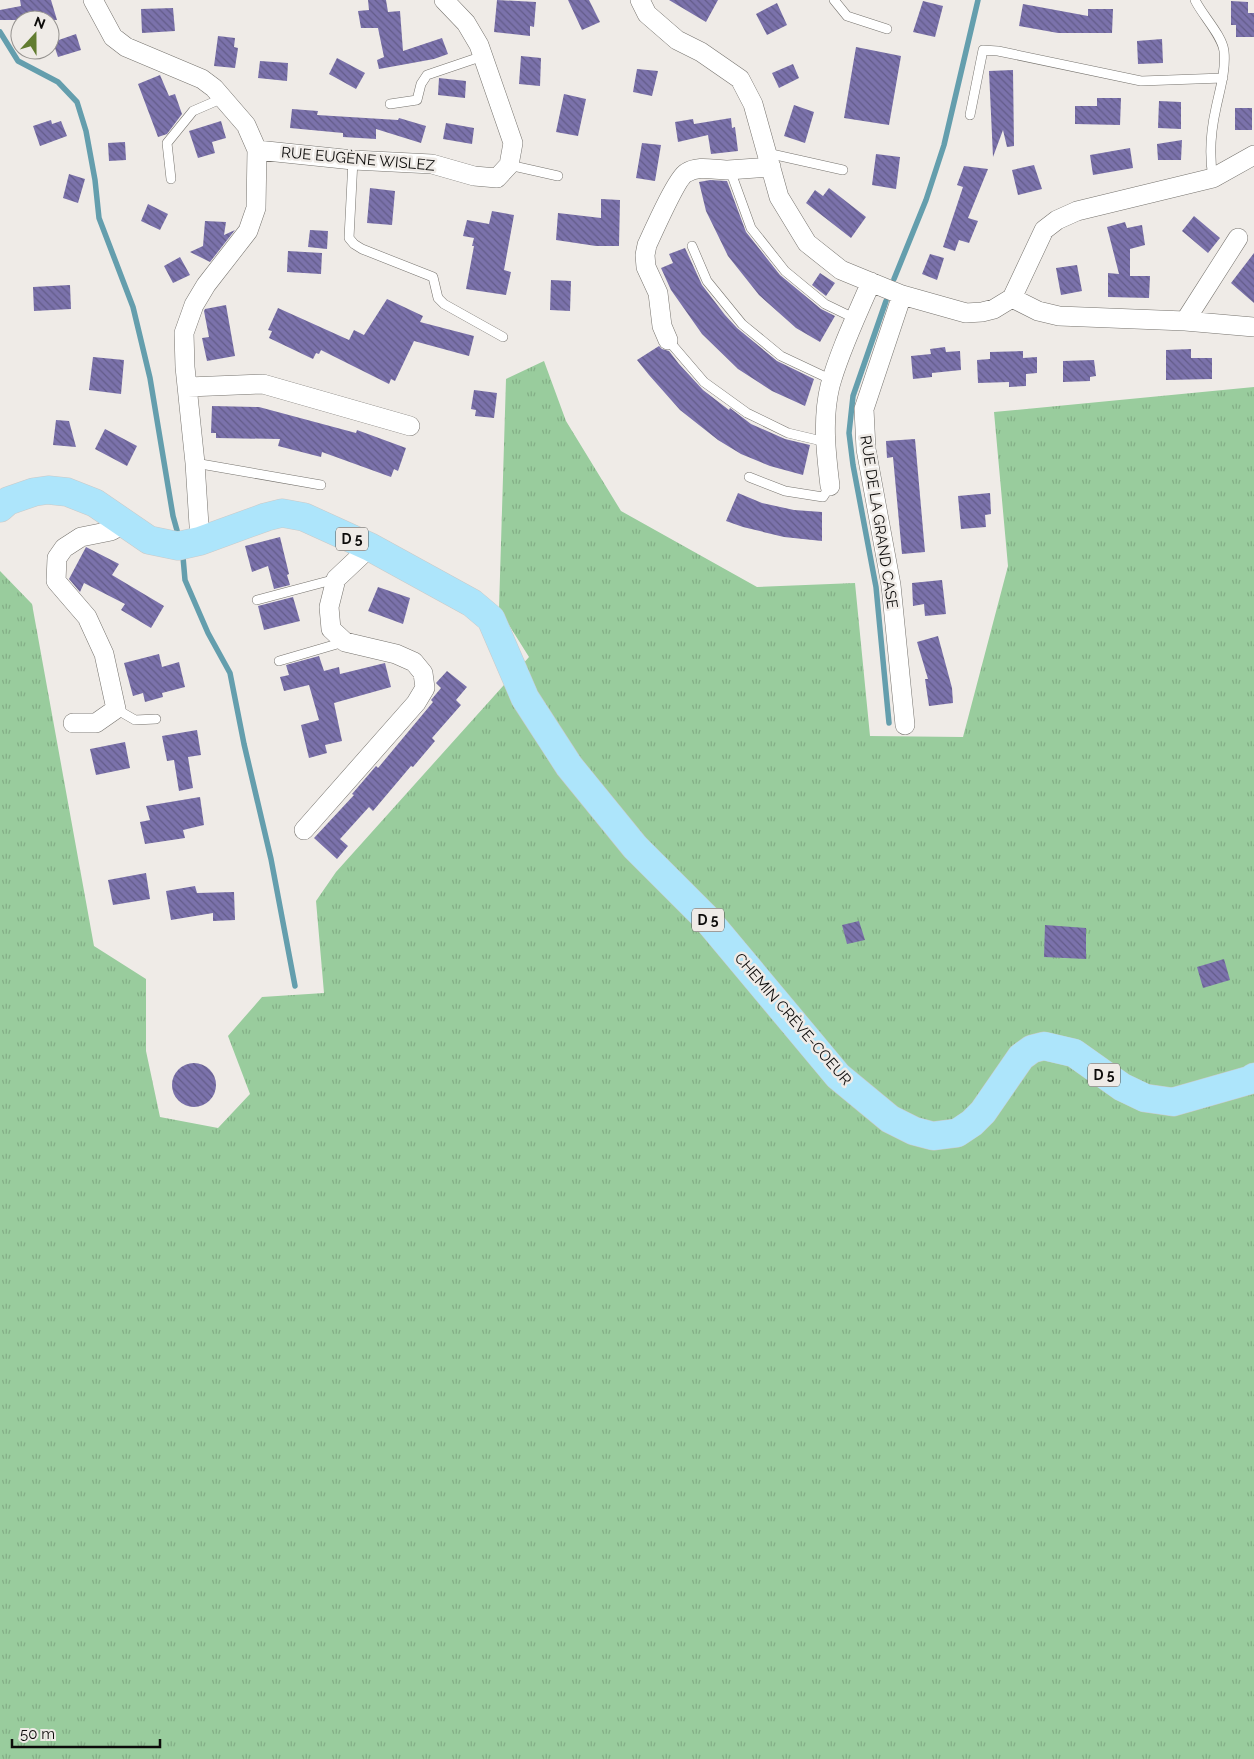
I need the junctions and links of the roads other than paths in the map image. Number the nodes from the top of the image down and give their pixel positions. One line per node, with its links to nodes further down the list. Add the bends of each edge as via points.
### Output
1 (94, 0): 9 (street, via 114,37 126,47 202,79)
2 (444, 0): 7 (street, via 466,23)
3 (640, 0): 15 (street, via 647,14 677,40 740,79 753,104)
4 (834, 0): 6 (lane, via 847,16)
5 (1195, 0): 8 (lane, via 1224,49)
6 (887, 28)
7 (483, 56): 10 (lane, via 427,75 417,100); 16 (street, via 513,143)
8 (1223, 78): 11 (lane, via 1141,81 983,50); 20 (lane, via 1212,132)
9 (224, 98): 12 (street, via 246,125); 21 (lane, via 193,112 166,142)
10 (390, 104)
11 (970, 116)
12 (257, 150): 14 (street, RUE EUGÈNE WISLEZ); 33 (street, via 256,208 248,231 206,285 194,305 184,333)
13 (1254, 155): 20 (street)
14 (353, 160): 16 (street, RUE EUGÈNE WISLEZ, via 432,164 474,176 497,178); 30 (lane, via 349,238 354,244 433,277 438,298 444,304)
15 (769, 160): 17 (street); 18 (lane); 24 (street, via 779,197 807,243 841,270)
16 (509, 165): 19 (lane)
17 (730, 170): 27 (lane, via 751,228 785,271 825,304); 31 (street, via 706,168 685,173 677,182 647,244 646,266 658,293 662,326)
18 (843, 170)
19 (558, 176)
20 (1213, 178): 26 (street, via 1077,211 1058,220 1044,230)
21 (171, 179)
22 (1238, 238): 28 (street)
23 (692, 246): 32 (lane, via 708,280 742,324 781,356)
24 (872, 282): 25 (street); 27 (street)
25 (902, 295): 26 (street, via 966,312 994,309); 51 (street, RUE DE LA GRAND CASE, via 864,409 866,449 891,584)
26 (1012, 298): 28 (street, via 1038,311 1059,316)
27 (856, 319): 32 (street)
28 (1185, 321): 29 (street)
29 (1254, 327)
30 (503, 337)
31 (668, 340): 35 (lane, via 704,382 747,413 788,433)
32 (832, 380): 35 (street, via 825,424)
33 (188, 387): 34 (street, via 263,384); 36 (street)
34 (410, 426)
35 (826, 442): 39 (street)
36 (196, 463): 38 (lane); 42 (street)
37 (749, 477): 39 (lane, via 785,491 823,497)
38 (321, 485)
39 (830, 486)
40 (0, 508): 41 (main road, D 5, via 8,501 34,492 67,492 95,503)
41 (124, 524): 42 (main road, D 5, via 149,540 178,546); 48 (street, via 111,531 81,537 64,548 57,558 56,581 87,617 104,654)
42 (200, 541): 43 (main road, D 5, via 250,521 282,513 304,517)
43 (370, 547): 44 (street); 53 (main road, CHEMIN CRÈVE-COEUR / D 5, via 472,602 491,619 525,698 569,766 635,847 706,918 838,1076 890,1118 914,1131 933,1136 957,1133 983,1112 1021,1057 1044,1046 1074,1053 1122,1088 1145,1098 1173,1102)
44 (336, 579): 45 (lane); 46 (street, via 329,607 331,629)
45 (257, 600)
46 (344, 642): 47 (lane); 52 (street, via 396,654 414,662 424,673 425,688 416,703)
47 (280, 661)
48 (116, 709): 49 (lane, via 135,720); 50 (street, via 96,723)
49 (156, 719)
50 (73, 723)
51 (905, 725)
52 (304, 830)
53 (1254, 1077)

